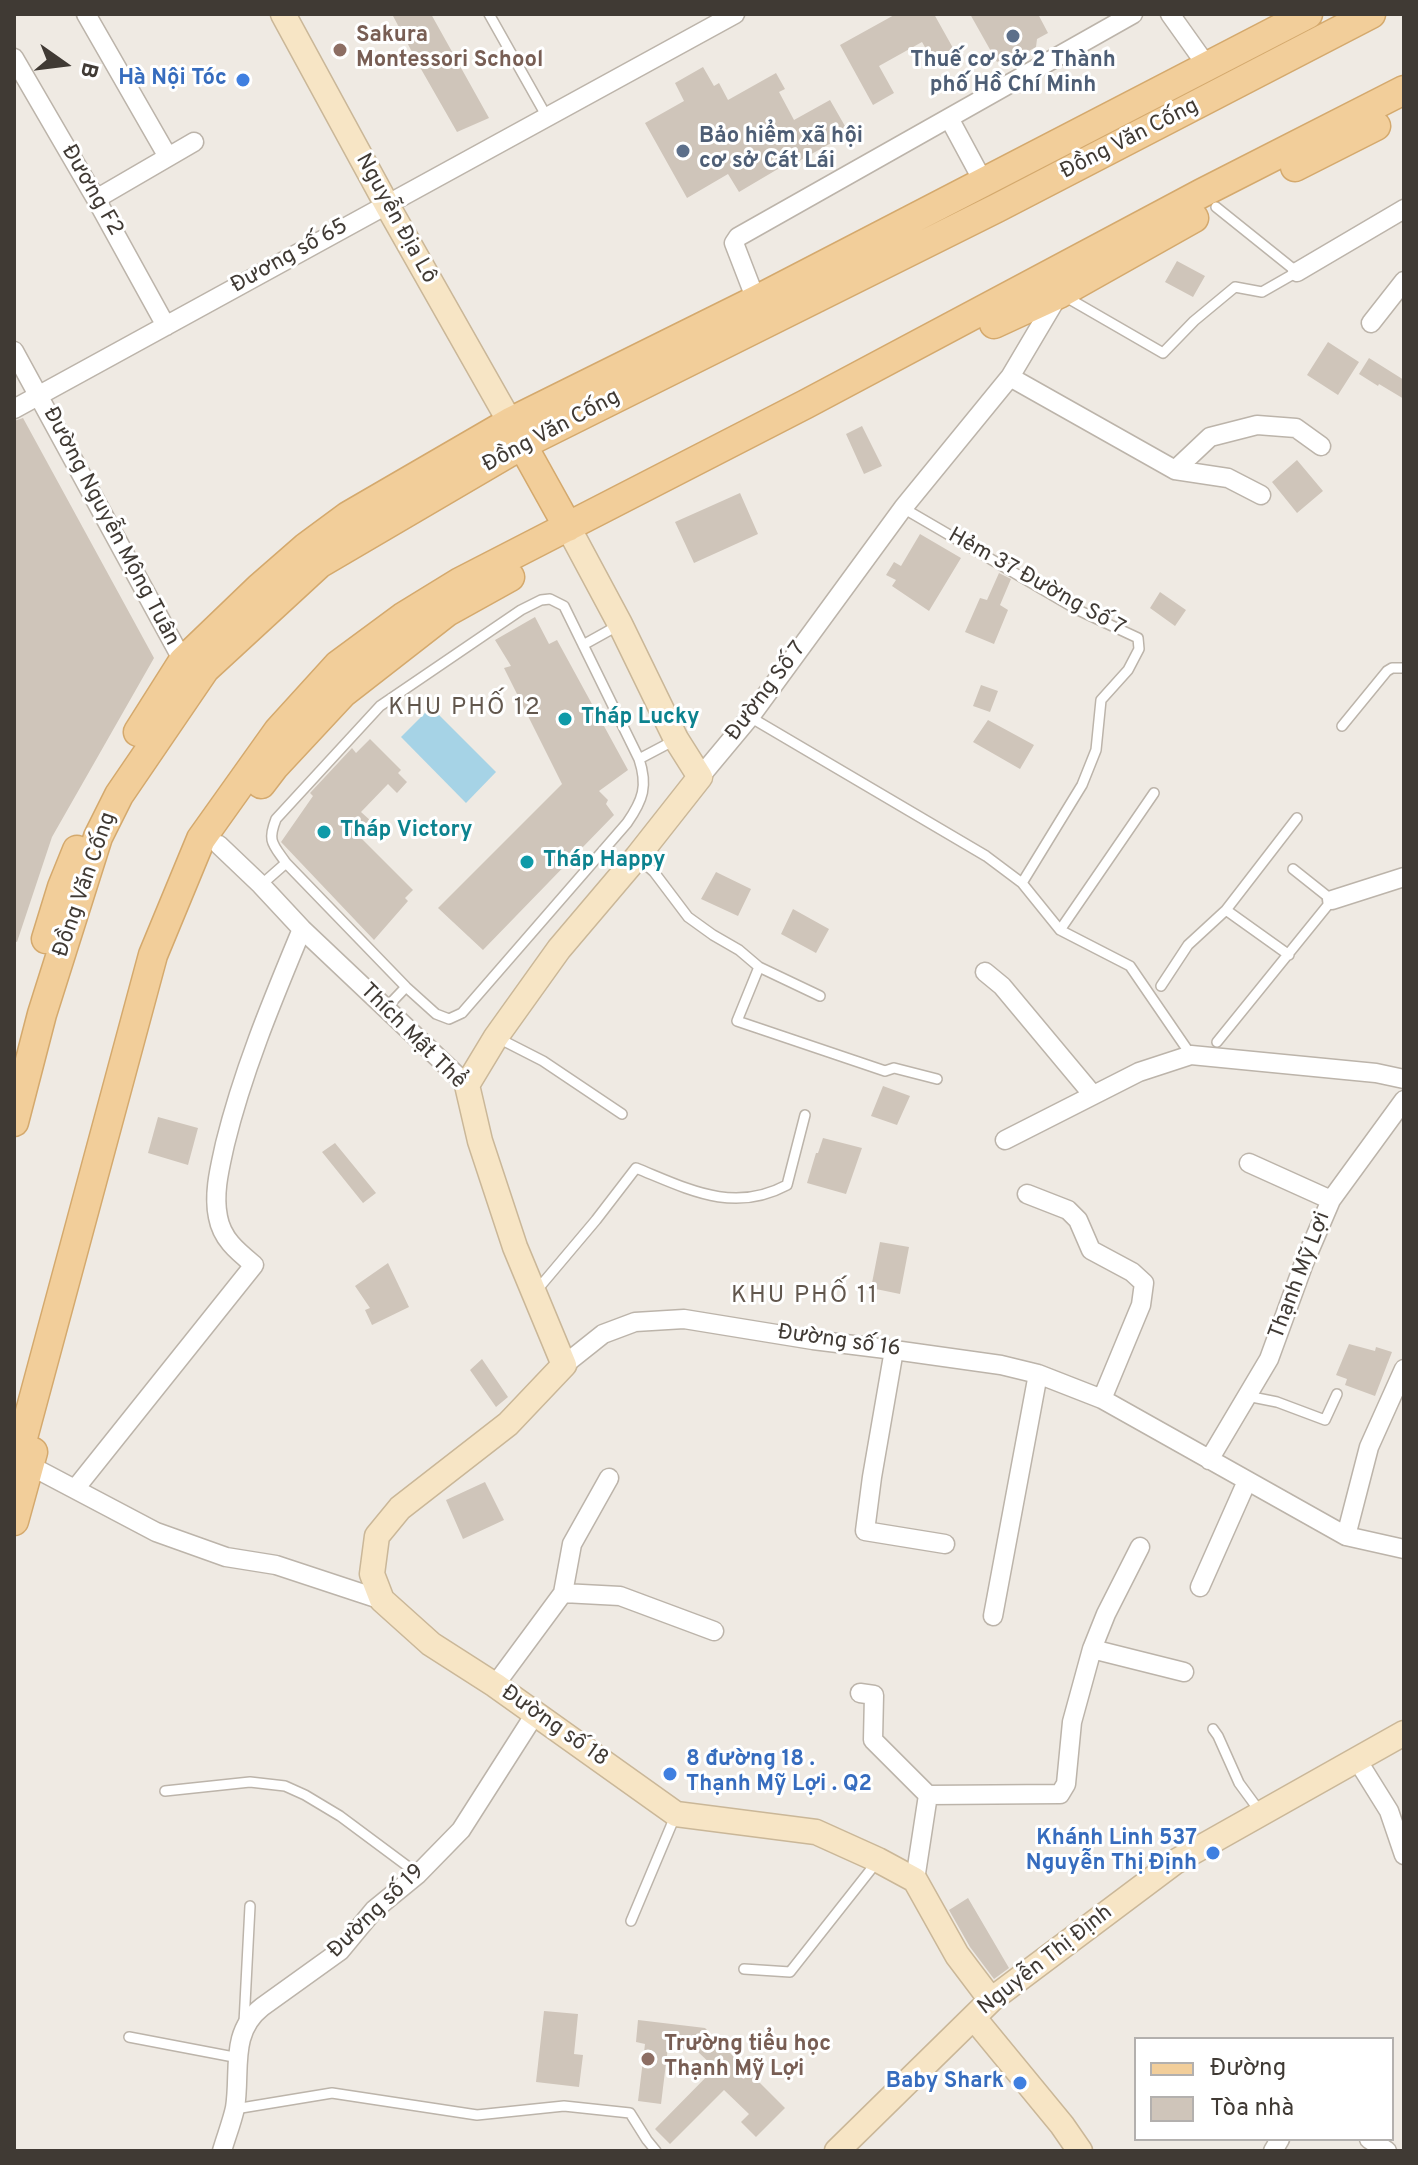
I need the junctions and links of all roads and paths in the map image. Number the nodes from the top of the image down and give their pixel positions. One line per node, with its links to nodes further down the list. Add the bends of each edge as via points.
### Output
1 (86, 14): 17 (street)
2 (283, 14): 20 (street, Nguyễn Địa Lô)
3 (489, 14): 14 (lane)
4 (735, 14): 14 (street, Đương số 65)
5 (1133, 14): 15 (street)
6 (1170, 14): 10 (street)
7 (1308, 14): 10 (main road, Đồng Văn Cống)
8 (1371, 14): 12 (main road, Đồng Văn Cống)
9 (14, 58): 19 (street, Đương F2)
10 (1207, 66): 12 (main road); 18 (main road, Đồng Văn Cống)
11 (1404, 90): 26 (main road, via 1216,186)
12 (1221, 93): 22 (main road, Đồng Văn Cống)
13 (1404, 111): 21 (main road)
14 (547, 117): 20 (street, Đương số 65)
15 (949, 118): 18 (street); 27 (street, via 738,237 734,243)
16 (194, 142): 17 (street)
17 (168, 157): 19 (street)
18 (984, 183): 22 (main road); 27 (main road, Đồng Văn Cống)
19 (96, 199): 29 (street, Đương F2)
20 (387, 205): 29 (street, Đương số 65); 34 (street, Nguyễn Địa Lô)
21 (1216, 207): 24 (lane); 26 (main road)
22 (997, 208): 27 (main road, Đồng Văn Cống)
23 (1404, 209): 24 (street)
24 (1297, 272): 26 (lane, via 1262,292 1235,287 1163,353)
25 (1404, 281): 28 (street)
26 (1055, 283): 31 (street, Đường Số 7); 39 (main road)
27 (761, 311): 34 (main road, Đồng Văn Cống)
28 (1371, 323)
29 (166, 326): 32 (street, Đương số 65)
30 (14, 351): 32 (street, Đường Nguyễn Mộng Tuân)
31 (1010, 377): 36 (street); 38 (street, Đường Số 7)
32 (39, 395): 33 (street, Đương số 65); 42 (street, Đường Nguyễn Mộng Tuân)
33 (14, 409)
34 (516, 434): 39 (main road); 42 (main road, Đồng Văn Cống, via 348,516 259,588); 80 (main road, Đồng Văn Cống, via 319,564 205,669 140,761 98,837)
35 (1321, 446): 36 (street, via 1296,428 1257,425 1210,437)
36 (1175, 470): 37 (street, via 1228,478)
37 (1261, 495)
38 (903, 508): 44 (street, Đường Số 7); 56 (lane, Hẻm 37 Đường Số 7, via 1078,610 1138,638 1139,649 1128,670 1101,700 1096,750 1082,785)
39 (568, 527): 40 (street); 51 (main road, via 538,557 447,612 343,693 274,767); 94 (main road, via 448,589 338,665 278,731 201,839 153,955)
40 (620, 624): 41 (lane); 46 (street)
41 (583, 645): 47 (lane); 53 (lane, via 564,606 541,600 380,706 276,819 272,843)
42 (183, 661): 71 (main road, Đồng Văn Cống, via 96,799 62,887)
43 (1404, 668): 45 (lane, via 1387,671)
44 (750, 717): 48 (street, Đường Số 7); 56 (lane, via 986,856)
45 (1342, 726)
46 (676, 739): 47 (lane); 48 (street)
47 (639, 759): 66 (lane, via 645,775 643,794 633,814 462,1013 449,1019 436,1014)
48 (700, 777): 52 (street, Đường Số 7)
49 (1154, 793): 61 (lane)
50 (1297, 818): 59 (lane)
51 (219, 845): 57 (street, Thích Mật Thể); 94 (main road, via 157,994)
52 (637, 857): 63 (lane, via 688,917); 69 (street, Đường Số 7, via 559,949)
53 (286, 863): 57 (lane); 66 (lane)
54 (1293, 869): 58 (lane)
55 (1404, 877): 58 (street)
56 (1022, 883): 61 (lane)
57 (261, 885): 60 (street, Thích Mật Thể)
58 (1332, 900): 62 (lane)
59 (1226, 910): 62 (lane); 65 (lane, via 1188,945)
60 (302, 929): 68 (street, Thích Mật Thể); 97 (street, via 233,1111 217,1177 218,1217 229,1244 254,1265)
61 (1060, 930): 72 (lane, via 1130,966)
62 (1289, 955): 70 (lane)
63 (759, 967): 67 (lane); 73 (lane, via 737,1021 885,1071 894,1068)
64 (985, 972): 76 (street)
65 (1161, 986)
66 (406, 987): 68 (lane)
67 (820, 996)
68 (385, 1009): 75 (street, Thích Mật Thể)
69 (496, 1037): 75 (street, Đường Số 7); 78 (lane, via 543,1061)
70 (1217, 1042)
71 (14, 1049)
72 (1191, 1055): 74 (street); 76 (street)
73 (937, 1079)
74 (1404, 1079)
75 (467, 1085): 85 (street, Thích Mật Thể, via 480,1141)
76 (1093, 1095): 81 (street)
77 (1404, 1100): 84 (street, Thạnh Mỹ Lợi)
78 (622, 1114)
79 (805, 1115): 85 (lane, via 787,1185 768,1195 704,1195 636,1168)
80 (14, 1122)
81 (1005, 1140)
82 (1249, 1163): 84 (street)
83 (1027, 1194): 92 (street, via 1068,1210 1091,1250 1144,1283 1141,1305)
84 (1331, 1200): 91 (street, Thạnh Mỹ Lợi, via 1269,1359)
85 (534, 1292): 87 (street, Thích Mật Thể)
86 (894, 1350): 87 (street, Đường số 16, via 684,1319 635,1322 603,1334); 89 (street, Đường số 16); 100 (street, via 865,1531)
87 (564, 1365): 105 (street, Đường số 16, via 508,1424 400,1508 377,1536 372,1574)
88 (1404, 1369): 99 (street, via 1369,1447)
89 (1038, 1374): 92 (street, Đường số 16); 106 (street)
90 (1337, 1394): 91 (lane, via 1325,1420)
91 (1247, 1396): 93 (street, Thạnh Mỹ Lợi)
92 (1102, 1399): 93 (street, Đường số 16)
93 (1209, 1460): 96 (street, Đường số 16)
94 (22, 1468): 97 (street, Đường số 18); 98 (main road)
95 (609, 1478): 104 (street, via 572,1544)
96 (1247, 1481): 99 (street, Đường số 16); 103 (street)
97 (75, 1489): 105 (street, Đường số 18, via 156,1532)
98 (14, 1521)
99 (1346, 1536): 102 (street, Đường số 16)
100 (945, 1544)
101 (1140, 1547): 108 (street)
102 (1404, 1549)
103 (1200, 1587)
104 (563, 1593): 107 (street, via 620,1596); 110 (street)
105 (382, 1600): 110 (street, Đường số 18, via 431,1644)
106 (993, 1616)
107 (714, 1631)
108 (1092, 1649): 109 (street); 117 (street, via 1060,1794)
109 (1184, 1672)
110 (495, 1685): 112 (street, Đường số 18)
111 (860, 1693): 117 (street, via 874,1695 873,1740)
112 (535, 1714): 119 (street, Đường số 18); 122 (street, Đường số 19, via 461,1830)
113 (1213, 1729): 118 (lane, via 1239,1783)
114 (1404, 1733): 115 (street, Nguyễn Thị Định)
115 (1356, 1758): 118 (street, Nguyễn Thị Định); 120 (street, via 1389,1811)
116 (165, 1791): 122 (lane, via 250,1782 285,1786 340,1816)
117 (928, 1795): 123 (street)
118 (1261, 1813): 127 (street, Nguyễn Thị Định, via 1175,1862)
119 (676, 1814): 121 (street, Đường số 18, via 816,1832); 125 (lane)
120 (1404, 1855)
121 (878, 1860): 123 (street, Đường số 18); 126 (lane, via 790,1972)
122 (418, 1874): 129 (street, Đường số 19, via 374,1910 340,1951 253,2014)
123 (915, 1880): 127 (street, via 957,1955)
124 (250, 1906): 129 (lane)
125 (631, 1921)
126 (744, 1969)
127 (991, 2000): 128 (street, Nguyễn Thị Định)
128 (974, 2018): 135 (street, Nguyễn Thị Định); 136 (street)
129 (244, 2027): 131 (street)
130 (129, 2037): 131 (lane)
131 (239, 2058): 132 (street)
132 (235, 2109): 133 (street); 134 (lane, via 332,2093 477,2115 564,2106 630,2113)
133 (222, 2151)
134 (656, 2151)
135 (837, 2151)
136 (1080, 2151)

